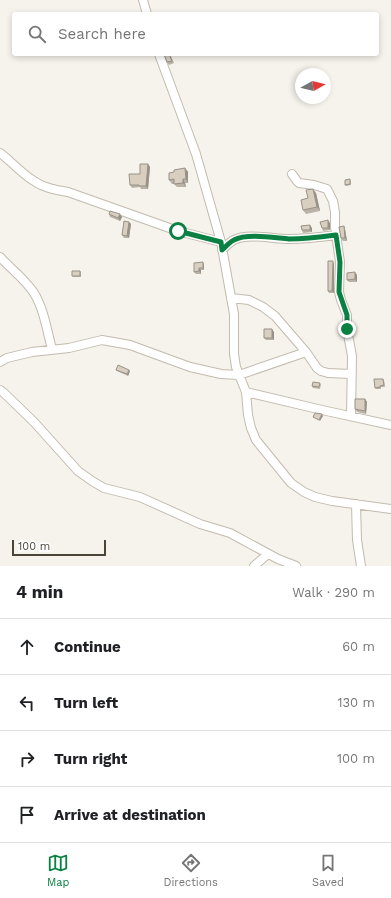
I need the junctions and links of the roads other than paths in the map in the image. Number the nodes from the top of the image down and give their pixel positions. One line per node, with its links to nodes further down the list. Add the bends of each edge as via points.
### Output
1 (143, 0): 2 (street)
2 (146, 12)
3 (160, 56): 7 (street, via 196,154)
4 (0, 153): 7 (street, via 41,185)
5 (292, 174): 6 (street, via 299,183 327,189 335,212)
6 (336, 235): 7 (street, via 304,239 241,238); 13 (street, via 340,262 339,292 347,315 352,356)
7 (222, 246): 9 (street)
8 (0, 257): 10 (street, via 34,292)
9 (231, 298): 11 (street, via 248,300 263,306); 14 (street, via 234,354)
10 (52, 349): 12 (street, via 6,358); 14 (street, via 69,348 102,340 144,350 190,367)
11 (306, 352): 13 (street, via 321,371); 14 (street)
12 (0, 362)
13 (351, 374): 17 (street)
14 (239, 375): 16 (street)
15 (0, 390): 21 (street, via 34,422 78,471 104,488 140,496 184,518 230,533)
16 (246, 392): 17 (street); 19 (street, via 248,415 256,440 292,483 315,497)
17 (351, 416): 18 (street)
18 (391, 425)
19 (356, 504): 20 (street); 24 (street)
20 (391, 509)
21 (268, 554): 22 (street); 23 (street)
22 (254, 566)
23 (296, 566)
24 (361, 566)

